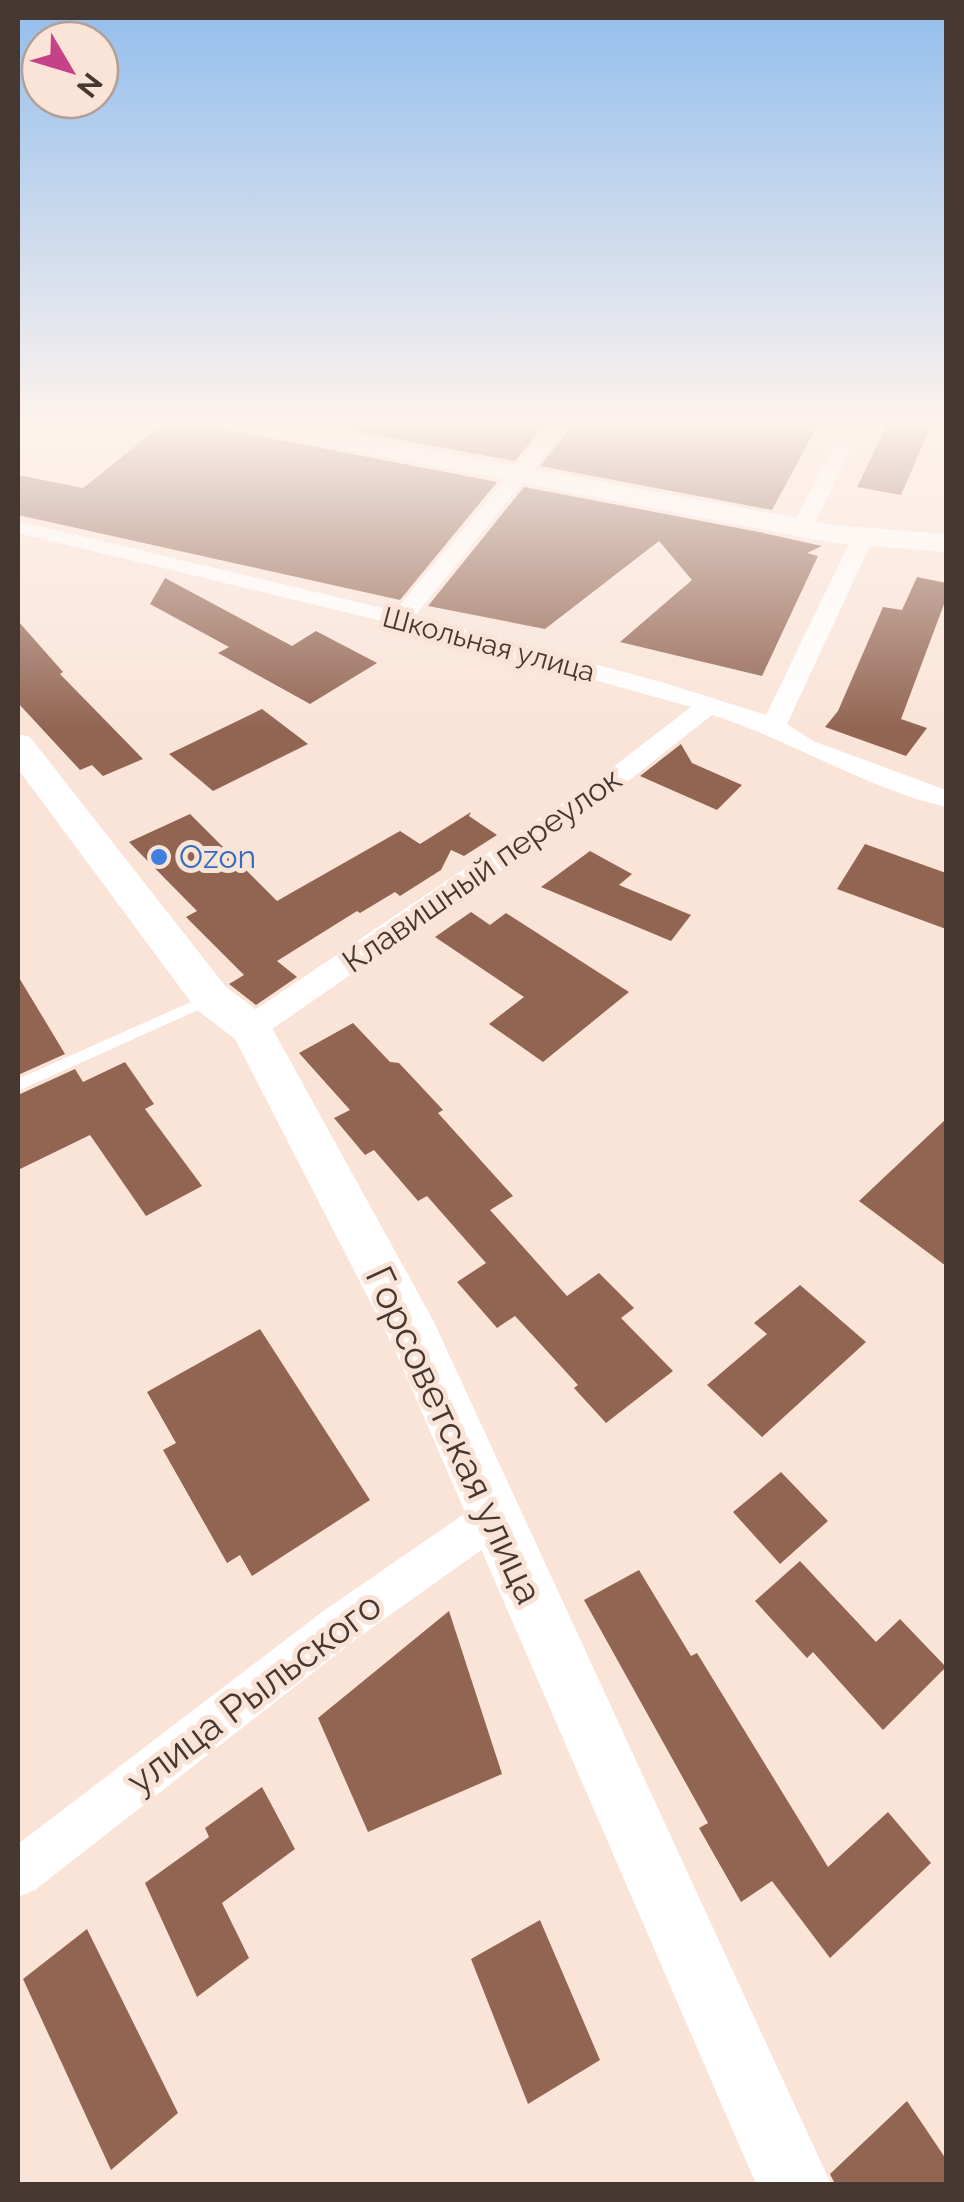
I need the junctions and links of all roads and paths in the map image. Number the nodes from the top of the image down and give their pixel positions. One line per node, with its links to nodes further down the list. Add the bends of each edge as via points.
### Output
1 (478, 524): 8 (street)
2 (780, 524): 5 (street)
3 (804, 524): 5 (street)
4 (18, 527): 8 (street, Школьная улица)
5 (802, 528): 6 (street)
6 (863, 537): 7 (street); 10 (street)
7 (946, 542)
8 (400, 619): 9 (street, Школьная улица)
9 (708, 706): 10 (street, Школьная улица); 13 (street, Клавишный переулок, via 604,787)
10 (774, 726): 12 (street, Школьная улица, via 804,746)
11 (18, 745): 13 (street, Горсоветская улица)
12 (946, 800)
13 (231, 1013): 14 (lane, Клавишный переулок); 15 (street, Горсоветская улица, via 416,1338)
14 (18, 1085)
15 (494, 1516): 16 (street, улица Рыльского, via 337,1627); 17 (street, Горсоветская улица)
16 (18, 1873)
17 (794, 2184)

